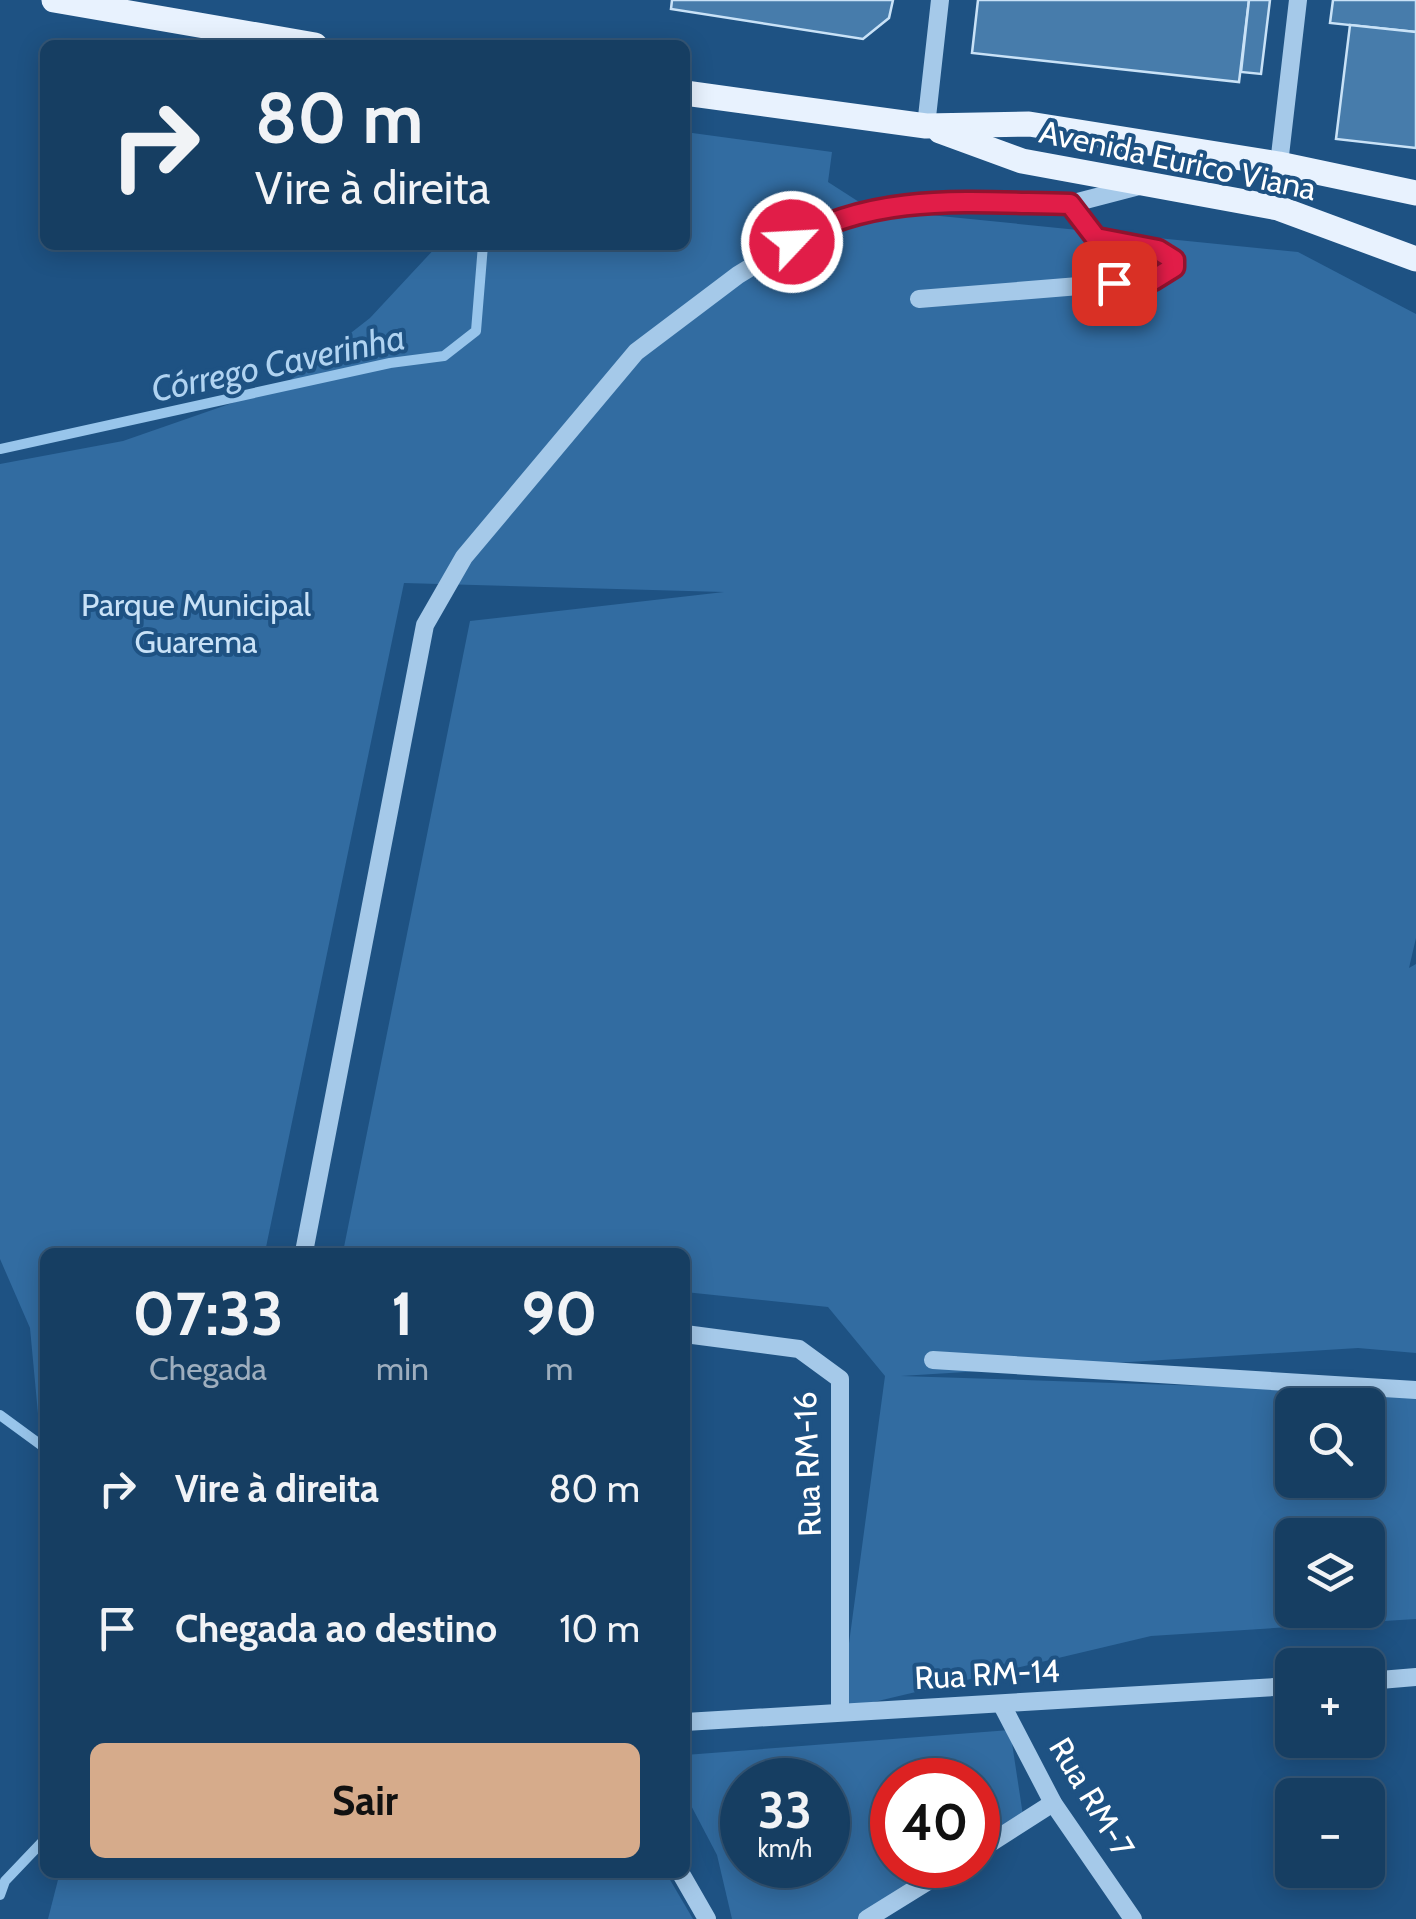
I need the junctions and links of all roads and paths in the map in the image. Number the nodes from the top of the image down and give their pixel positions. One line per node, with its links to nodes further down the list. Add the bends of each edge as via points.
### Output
1 (54, 0): 4 (main road)
2 (940, 0): 6 (street)
3 (1298, 0): 7 (street)
4 (286, 40)
5 (690, 94): 6 (main road, Avenida Eurico Viana)
6 (926, 126): 7 (main road, Avenida Eurico Viana, via 1029,124); 8 (main road, Avenida Eurico Viana, via 1022,161)
7 (1279, 164): 9 (main road, Avenida Eurico Viana)
8 (1149, 183): 10 (street); 11 (main road, Avenida Eurico Viana, via 1278,208)
9 (1416, 194)
10 (1070, 204): 12 (street, via 1096,238 1167,252 1174,267 1153,280); 13 (street, via 894,204 818,226 738,274 636,352 464,557 425,625)
11 (1416, 259)
12 (919, 299)
13 (305, 1248)
14 (690, 1335): 21 (street, Rua RM-16, via 799,1349 840,1379)
15 (933, 1360): 16 (street)
16 (1416, 1390)
17 (1415, 1679): 18 (street)
18 (1385, 1680)
19 (1275, 1687): 20 (street, Rua RM-14)
20 (1002, 1704): 21 (street, Rua RM-14); 23 (street, Rua RM-7)
21 (840, 1710): 22 (street, Rua RM-14)
22 (690, 1722)
23 (1053, 1802): 24 (street); 29 (street, Rua RM-7)
24 (1000, 1837)
25 (683, 1878): 27 (street)
26 (917, 1888): 28 (street)
27 (707, 1919)
28 (867, 1919)
29 (1132, 1919)

